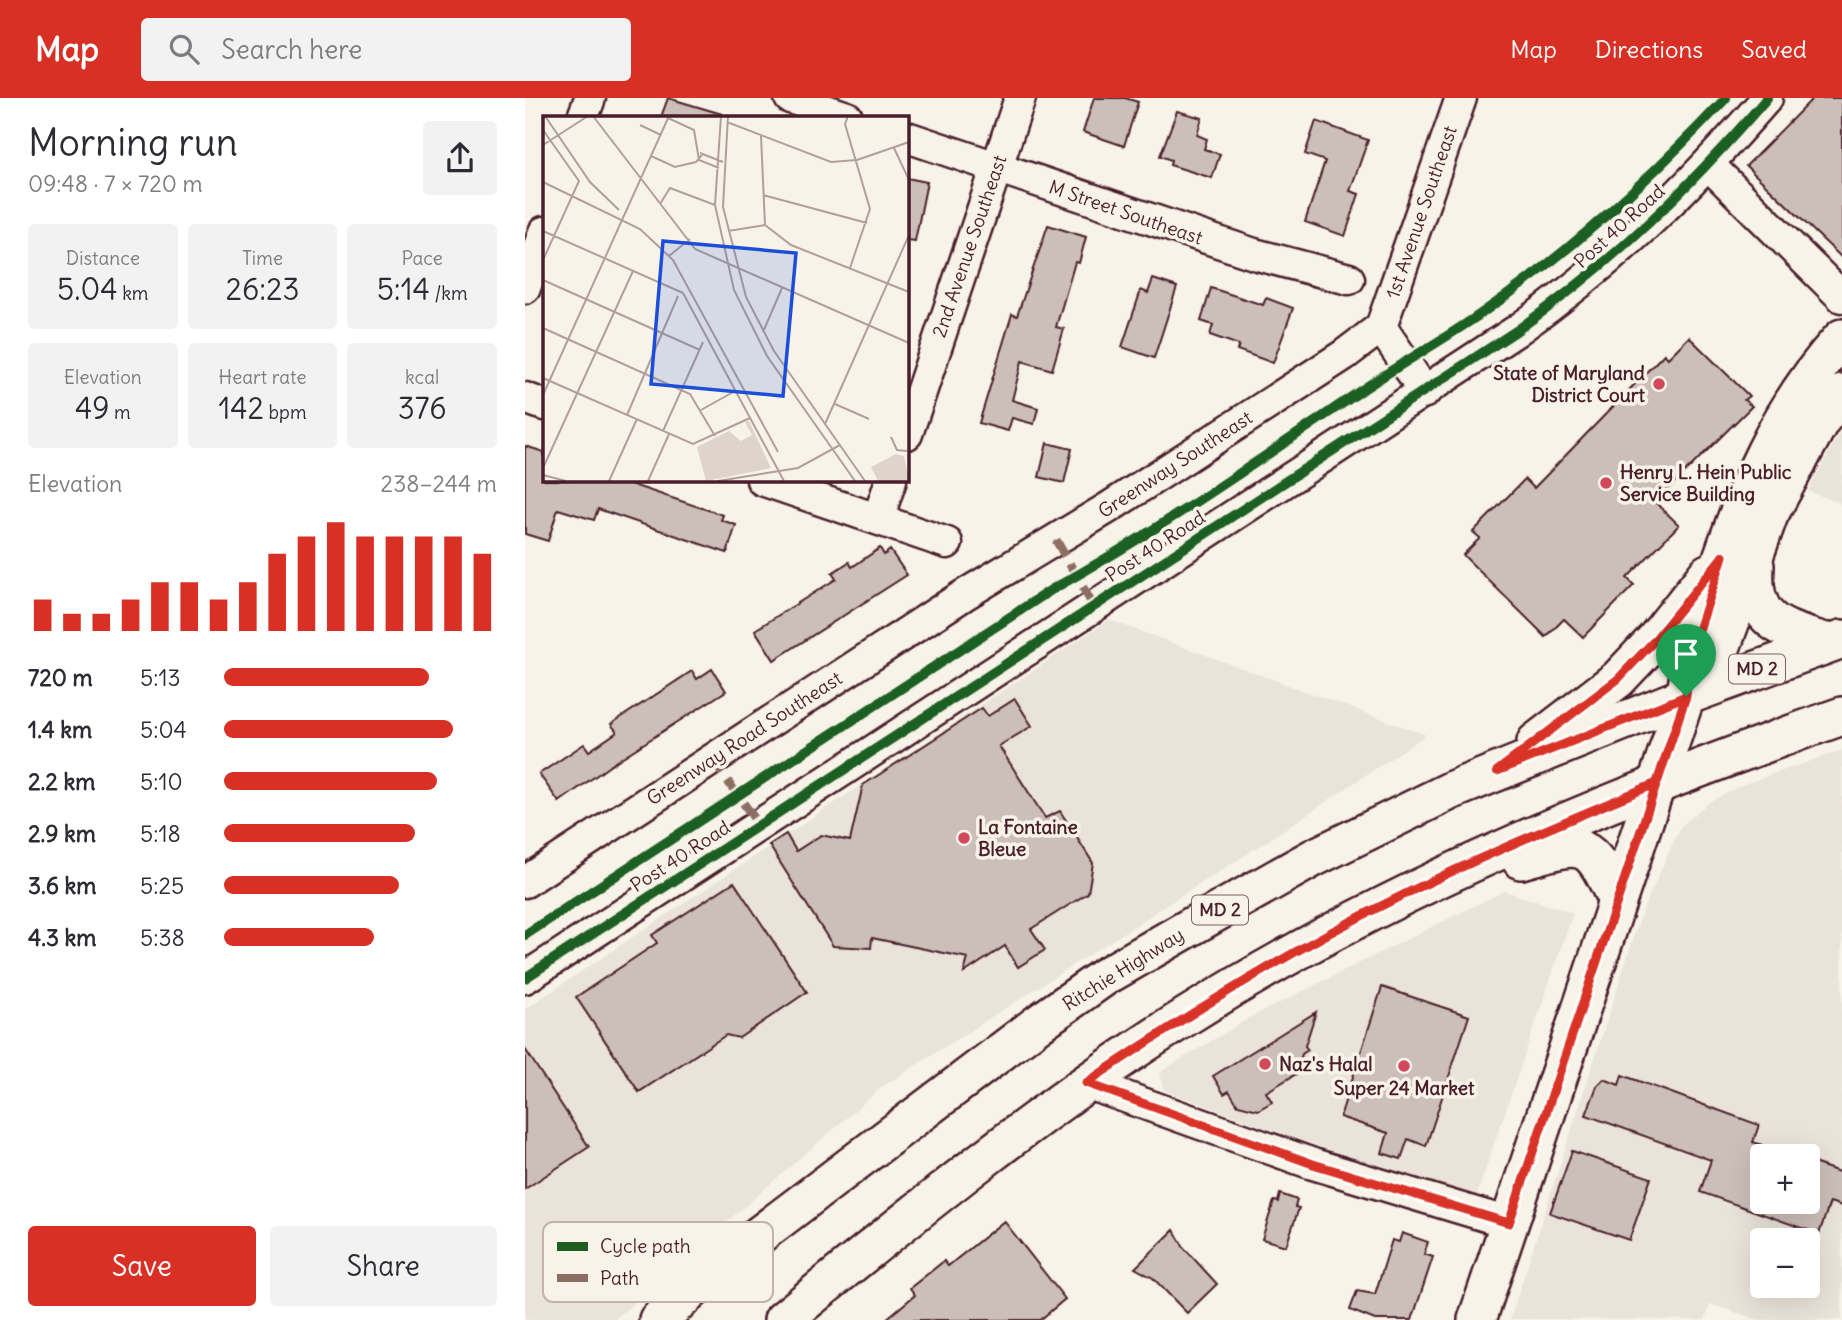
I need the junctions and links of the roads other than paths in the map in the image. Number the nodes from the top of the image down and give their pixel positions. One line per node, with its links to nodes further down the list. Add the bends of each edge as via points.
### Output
1 (590, 98): 6 (street)
2 (790, 98): 7 (street)
3 (1020, 98): 10 (street, 2nd Avenue Southeast)
4 (1461, 98): 15 (street, 1st Avenue Southeast)
5 (1767, 98): 9 (street, Post 40 Road)
6 (583, 116)
7 (844, 116)
8 (908, 137): 10 (street, M Street Southeast)
9 (1709, 165): 14 (street); 17 (street, Post 40 Road, via 1578,287)
10 (995, 167): 12 (street, M Street Southeast, via 1254,254); 21 (street, 2nd Avenue Southeast)
11 (543, 235): 13 (street)
12 (1349, 279)
13 (525, 288)
14 (1842, 297)
15 (1381, 327): 17 (street); 27 (street, Greenway Southeast, via 1108,508)
16 (1842, 338): 26 (main road, via 1809,376 1778,425 1741,506)
17 (1425, 392): 36 (street, Post 40 Road)
18 (1842, 393): 26 (main road)
19 (525, 398): 20 (street)
20 (543, 405)
21 (908, 431)
22 (765, 481): 24 (street)
23 (891, 481): 24 (street)
24 (878, 519): 25 (street)
25 (947, 543)
26 (1739, 552): 28 (main road, via 1754,580 1761,611 1782,628); 29 (main road, via 1741,598 1720,651); 31 (main road, via 1618,679)
27 (964, 594): 33 (street, Greenway Road Southeast)
28 (1835, 641): 29 (main road, Ritchie Highway / MD 2)
29 (1686, 696): 31 (main road, Ritchie Highway / MD 2); 32 (main road)
30 (1842, 716): 32 (main road)
31 (1497, 771): 39 (main road, Ritchie Highway / MD 2, via 1313,858 1104,977)
32 (1657, 783): 34 (main road); 35 (main road)
33 (526, 879)
34 (1396, 898): 35 (main road, via 1566,847 1584,849 1597,859); 37 (main road, via 1249,978)
35 (1618, 901): 38 (main road)
36 (525, 978)
37 (1086, 1083): 38 (street, via 1313,1164); 42 (main road, via 925,1204)
38 (1509, 1223): 43 (main road)
39 (773, 1224)
40 (678, 1302): 41 (main road, Ritchie Highway / MD 2)
41 (658, 1320)
42 (783, 1320)
43 (1477, 1320)

